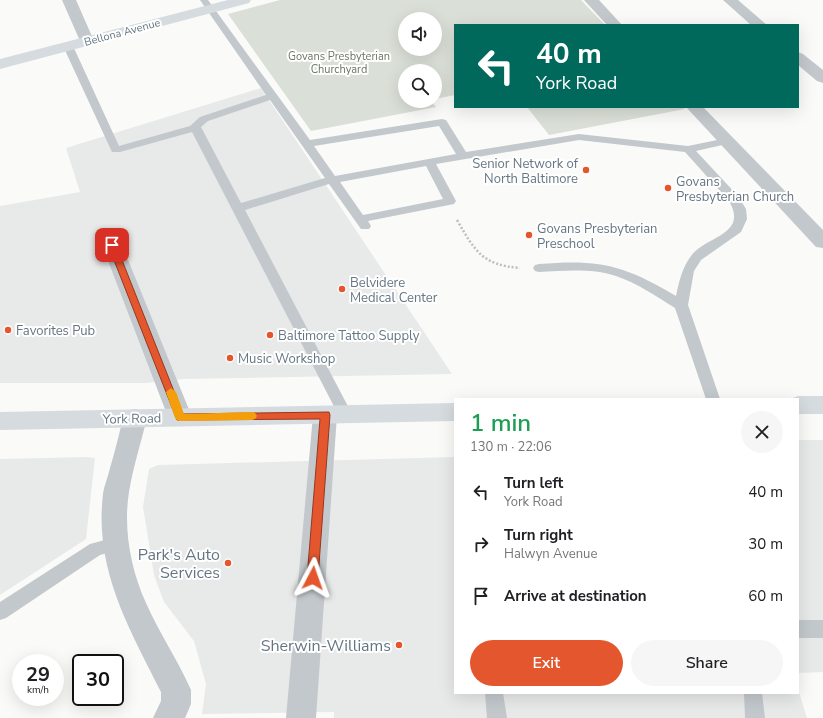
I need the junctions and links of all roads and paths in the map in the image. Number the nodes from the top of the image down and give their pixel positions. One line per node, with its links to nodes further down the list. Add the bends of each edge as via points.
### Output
1 (69, 0): 8 (street)
2 (244, 0): 5 (main road, Bellona Avenue)
3 (591, 0): 6 (street)
4 (730, 0): 7 (street)
5 (207, 5): 8 (main road, Bellona Avenue); 13 (lane)
6 (614, 24)
7 (759, 24)
8 (87, 41): 9 (main road, Bellona Avenue)
9 (68, 46): 11 (main road, Bellona Avenue); 15 (lane, via 116,150)
10 (799, 58): 12 (street)
11 (0, 64)
12 (823, 78)
13 (272, 96): 15 (lane, via 204,119 195,126); 17 (lane)
14 (695, 108): 16 (street)
15 (196, 128): 22 (lane)
16 (728, 141): 18 (lane); 24 (street)
17 (307, 144): 19 (lane, via 442,122); 21 (lane)
18 (688, 149): 19 (lane, via 579,137); 27 (lane, via 734,199 740,209 741,219 737,229 696,257 688,270)
19 (463, 156): 20 (lane)
20 (429, 162): 21 (lane); 21 (lane, via 450,201 363,223)
21 (332, 180): 22 (lane)
22 (238, 208): 32 (lane)
23 (457, 220): 26 (path, via 480,257 504,266)
24 (823, 242)
25 (112, 245): 34 (street)
26 (539, 268): 27 (lane, via 596,267 622,274)
27 (681, 305): 28 (lane)
28 (713, 398)
29 (799, 405): 30 (main road)
30 (823, 405)
31 (454, 412): 32 (main road, York Road)
32 (335, 414): 34 (main road, York Road); 43 (street)
33 (135, 418): 34 (main road, York Road); 35 (main road, York Road); 36 (street, via 116,493)
34 (180, 418)
35 (0, 421)
36 (116, 544): 37 (lane, via 96,550); 42 (street, via 123,578 134,609 176,690 176,704)
37 (0, 612)
38 (799, 629): 39 (lane)
39 (823, 629)
40 (494, 694): 44 (lane)
41 (753, 694): 45 (lane)
42 (168, 718)
43 (302, 718)
44 (497, 718)
45 (755, 718)

